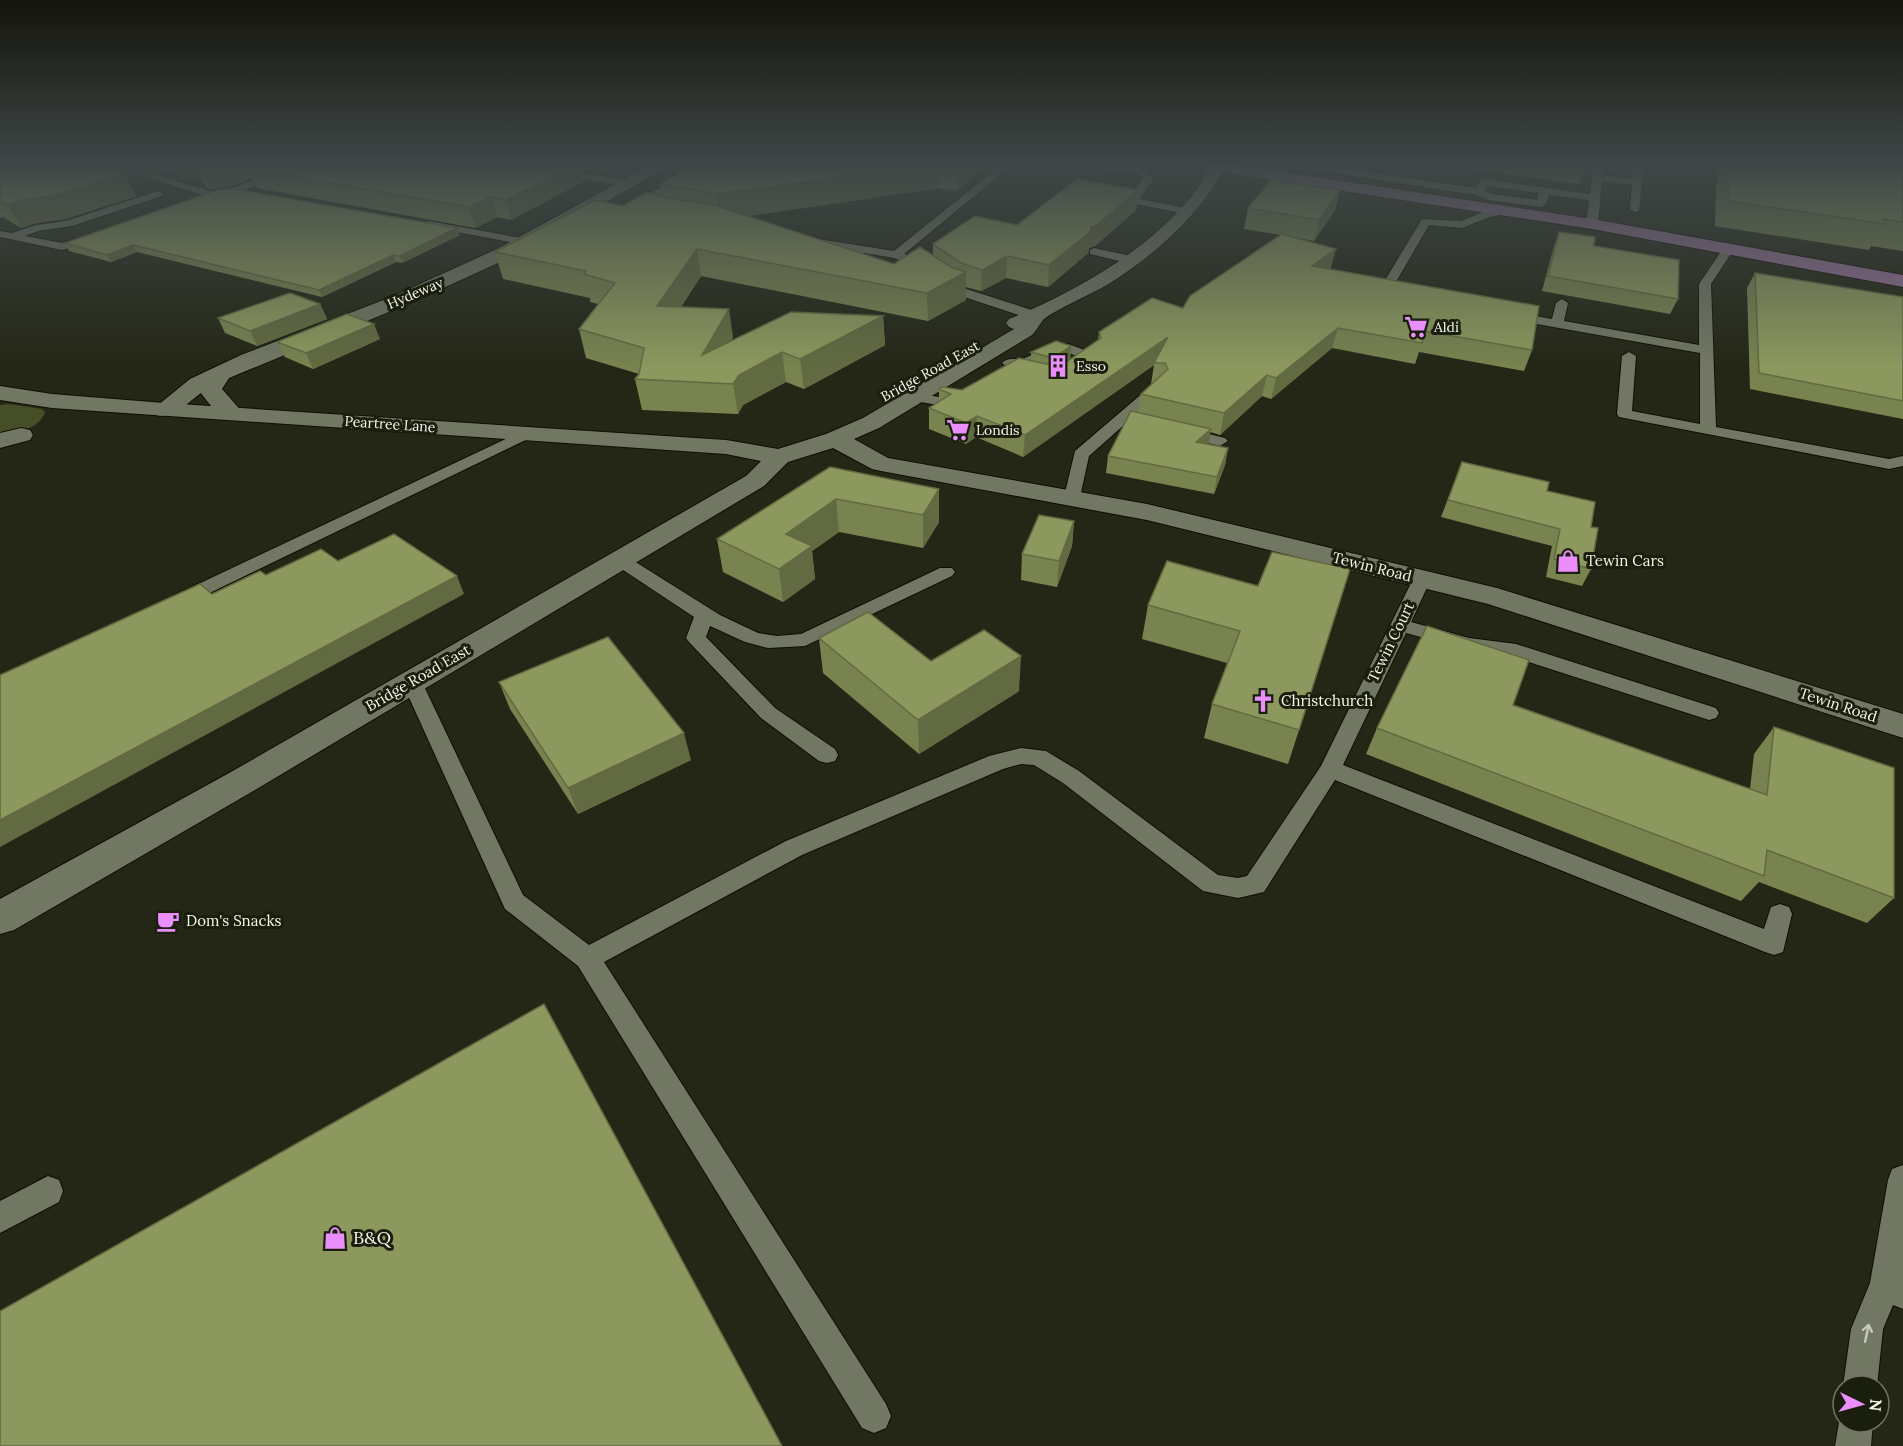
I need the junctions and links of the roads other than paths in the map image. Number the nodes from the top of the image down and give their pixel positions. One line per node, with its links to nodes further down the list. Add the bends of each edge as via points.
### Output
1 (24, 232): 11 (lane)
2 (491, 232): 12 (lane)
3 (512, 232): 12 (lane)
4 (543, 232): 12 (street, Hydeway)
5 (924, 232): 16 (lane)
6 (1166, 232): 17 (street, Bridge Road East)
7 (1419, 232): 19 (lane, via 1387,287 1394,295)
8 (1638, 232): 14 (main road)
9 (0, 234): 11 (lane)
10 (103, 234): 11 (lane, via 62,247)
11 (14, 236)
12 (533, 238): 27 (street, Hydeway, via 400,300)
13 (796, 238): 16 (lane)
14 (1728, 249): 18 (main road); 24 (lane, via 1705,284)
15 (1094, 252): 17 (lane)
16 (896, 255): 22 (lane, via 918,263 956,290)
17 (1132, 260): 22 (street, Bridge Road East)
18 (1903, 281)
19 (1416, 298)
20 (1562, 303): 23 (lane)
21 (1493, 313): 23 (lane)
22 (1036, 316): 26 (street, Bridge Road East); 41 (street, Bridge Road East, via 1012,325 848,417)
23 (1557, 324): 24 (lane)
24 (1706, 350): 39 (lane)
25 (1629, 356): 39 (lane, via 1624,414)
26 (1008, 364): 28 (lane, via 1026,363 1051,349 1068,348 1091,357); 29 (lane); 33 (street, Bridge Road East)
27 (220, 374): 34 (street, Hydeway, via 198,384); 35 (street, via 210,390)
28 (1063, 375)
29 (1035, 376)
30 (1156, 389): 36 (lane)
31 (0, 393): 34 (street, Peartree Lane)
32 (979, 394): 33 (lane, via 961,405)
33 (914, 398): 41 (street, Bridge Road East)
34 (164, 410): 35 (street, Peartree Lane)
35 (232, 414): 40 (street, Peartree Lane)
36 (1122, 419): 37 (lane); 45 (lane, via 1081,454)
37 (1143, 424)
38 (1165, 429): 42 (lane)
39 (1708, 430): 44 (lane, via 1889,464)
40 (529, 433): 43 (street, Peartree Lane, via 726,447); 49 (lane)
41 (835, 439): 43 (street, Bridge Road East); 45 (street, Tewin Road, via 881,464)
42 (1220, 441)
43 (779, 457): 46 (street, Bridge Road East, via 755,481)
44 (1903, 462)
45 (1072, 497): 48 (street, Tewin Road)
46 (620, 560): 50 (lane); 52 (street, Bridge Road East)
47 (946, 572): 50 (lane, via 804,640 766,642)
48 (1422, 579): 51 (lane, Tewin Court); 54 (street, Tewin Road, via 1497,597)
49 (162, 609)
50 (705, 613): 55 (lane, via 696,638 768,713)
51 (1400, 625): 53 (lane, via 1469,644 1509,649); 56 (lane, Tewin Court)
52 (412, 682): 58 (street, Bridge Road East); 59 (lane, via 514,902)
53 (1709, 713)
54 (1903, 726)
55 (826, 755)
56 (1330, 769): 57 (lane, via 1774,944); 59 (lane, Tewin Court, via 1255,885 1238,888 1212,884 1071,777 1038,757 1021,756 997,762 794,848)
57 (1780, 914)
58 (0, 918)
59 (587, 958): 65 (lane)
60 (1903, 1180): 63 (lane)
61 (48, 1191): 62 (lane)
62 (0, 1218)
63 (1895, 1288): 64 (lane, one-way to 63, via 1867,1329)
64 (1861, 1374)
65 (874, 1416)

